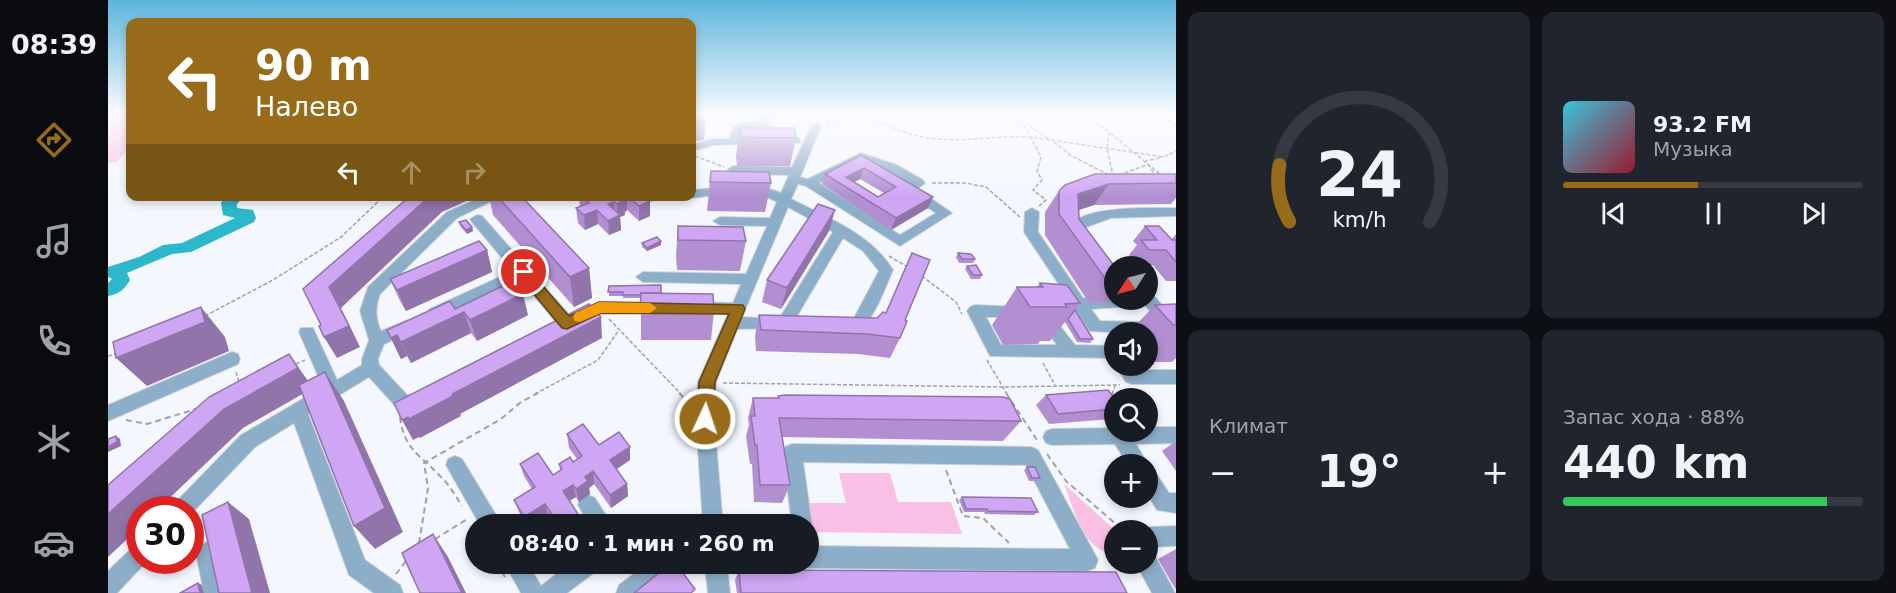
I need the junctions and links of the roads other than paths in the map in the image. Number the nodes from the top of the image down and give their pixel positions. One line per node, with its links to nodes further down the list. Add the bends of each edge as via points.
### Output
1 (735, 142): 2 (street); 6 (street)
2 (753, 142): 5 (street)
3 (796, 142): 5 (street)
4 (803, 142): 5 (street)
5 (801, 144): 8 (street)
6 (696, 147)
7 (733, 170): 8 (street)
8 (794, 175): 9 (street); 11 (street)
9 (810, 183): 9 (street, via 861,157 893,168 919,183 908,189 945,213 900,241)
10 (696, 194): 11 (street, via 733,190 773,194)
11 (784, 199): 17 (street); 18 (street)
12 (484, 201): 34 (street, via 452,214 373,291 366,307)
13 (1176, 212): 19 (street, via 1115,212 1090,218 1074,227)
14 (477, 219): 20 (street)
15 (1032, 219): 24 (street, via 1031,232)
16 (720, 221): 17 (street)
17 (774, 222): 22 (street)
18 (841, 230): 26 (street, via 791,325); 28 (street, via 868,248 885,270 860,322 852,327)
19 (1082, 250)
20 (524, 272): 27 (street); 34 (street)
21 (643, 277): 22 (street)
22 (750, 279): 26 (street)
23 (1104, 303): 24 (street)
24 (1079, 304): 29 (street)
25 (1158, 310): 30 (street)
26 (735, 316): 27 (street, via 679,308 599,308); 56 (street, via 707,382 705,419)
27 (567, 324): 32 (street)
28 (831, 326)
29 (1096, 327): 30 (street); 33 (street)
30 (1175, 329)
31 (307, 332): 41 (street)
32 (547, 334)
33 (1104, 338)
34 (377, 340): 38 (street)
35 (1071, 352): 35 (street, via 996,351 975,311 1041,310); 36 (street)
36 (1104, 352)
37 (232, 359): 44 (street)
38 (371, 368): 41 (street); 42 (street, via 407,406)
39 (1131, 376): 40 (street)
40 (1176, 377)
41 (333, 390): 43 (street)
42 (427, 396)
43 (298, 411): 51 (street, via 248,441); 69 (street, via 357,567)
44 (113, 415)
45 (1158, 435): 46 (street)
46 (1176, 435)
47 (1104, 436): 48 (street)
48 (1052, 437)
49 (455, 465): 54 (street)
50 (1158, 494): 52 (street, via 1164,503)
51 (195, 496)
52 (1176, 503)
53 (588, 506): 55 (street)
54 (479, 514)
55 (594, 514)
56 (712, 514)
57 (800, 514): 61 (street, via 792,453 1031,456 1087,560)
58 (1176, 536): 59 (street)
59 (1158, 537)
60 (207, 553): 70 (street)
61 (819, 557)
62 (126, 568): 68 (street)
63 (522, 574): 71 (street)
64 (574, 574): 72 (street)
65 (651, 574): 73 (street)
66 (717, 574): 74 (street)
67 (1153, 574): 75 (street)
68 (108, 587)
69 (389, 590)
70 (215, 593)
71 (534, 593)
72 (549, 593)
73 (627, 593)
74 (719, 593)
75 (1164, 593)

